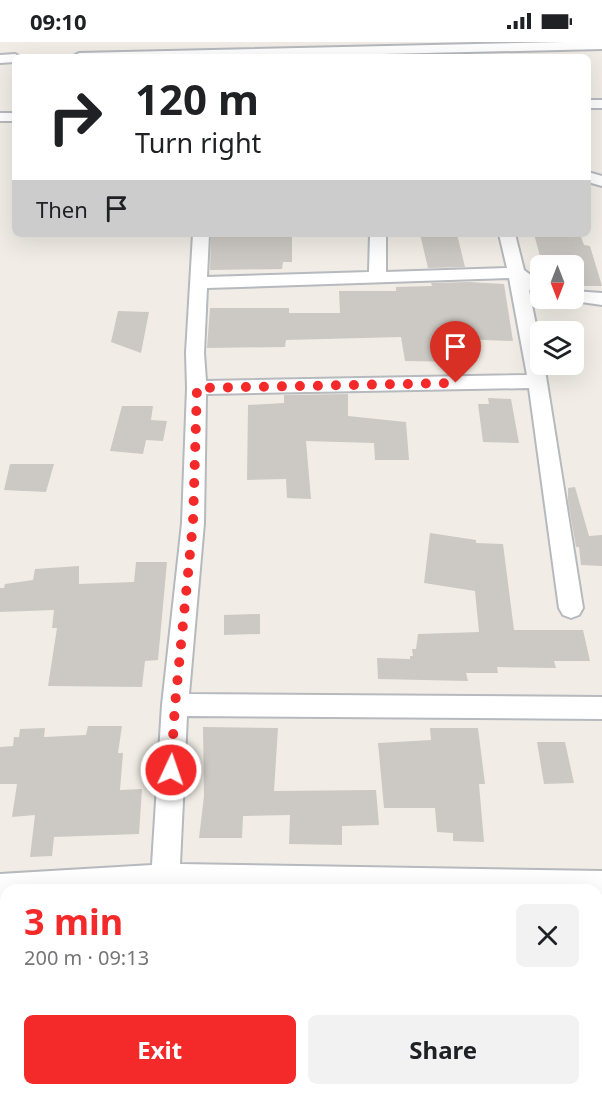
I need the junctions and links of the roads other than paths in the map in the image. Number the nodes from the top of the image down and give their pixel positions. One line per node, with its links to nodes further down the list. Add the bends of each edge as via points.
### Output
1 (602, 45): 2 (street)
2 (451, 50): 3 (street)
3 (206, 51): 4 (street)
4 (142, 54)
5 (201, 237): 10 (street)
6 (378, 237): 9 (street)
7 (508, 237): 8 (street)
8 (517, 273): 9 (street); 11 (street); 14 (street)
9 (377, 277): 10 (street)
10 (198, 283): 15 (street)
11 (530, 283)
12 (584, 297): 13 (street)
13 (602, 299)
14 (536, 381): 15 (street); 16 (street)
15 (197, 388): 17 (street, via 193,523)
16 (571, 608)
17 (175, 705): 18 (street); 19 (street)
18 (602, 708)
19 (165, 884)

